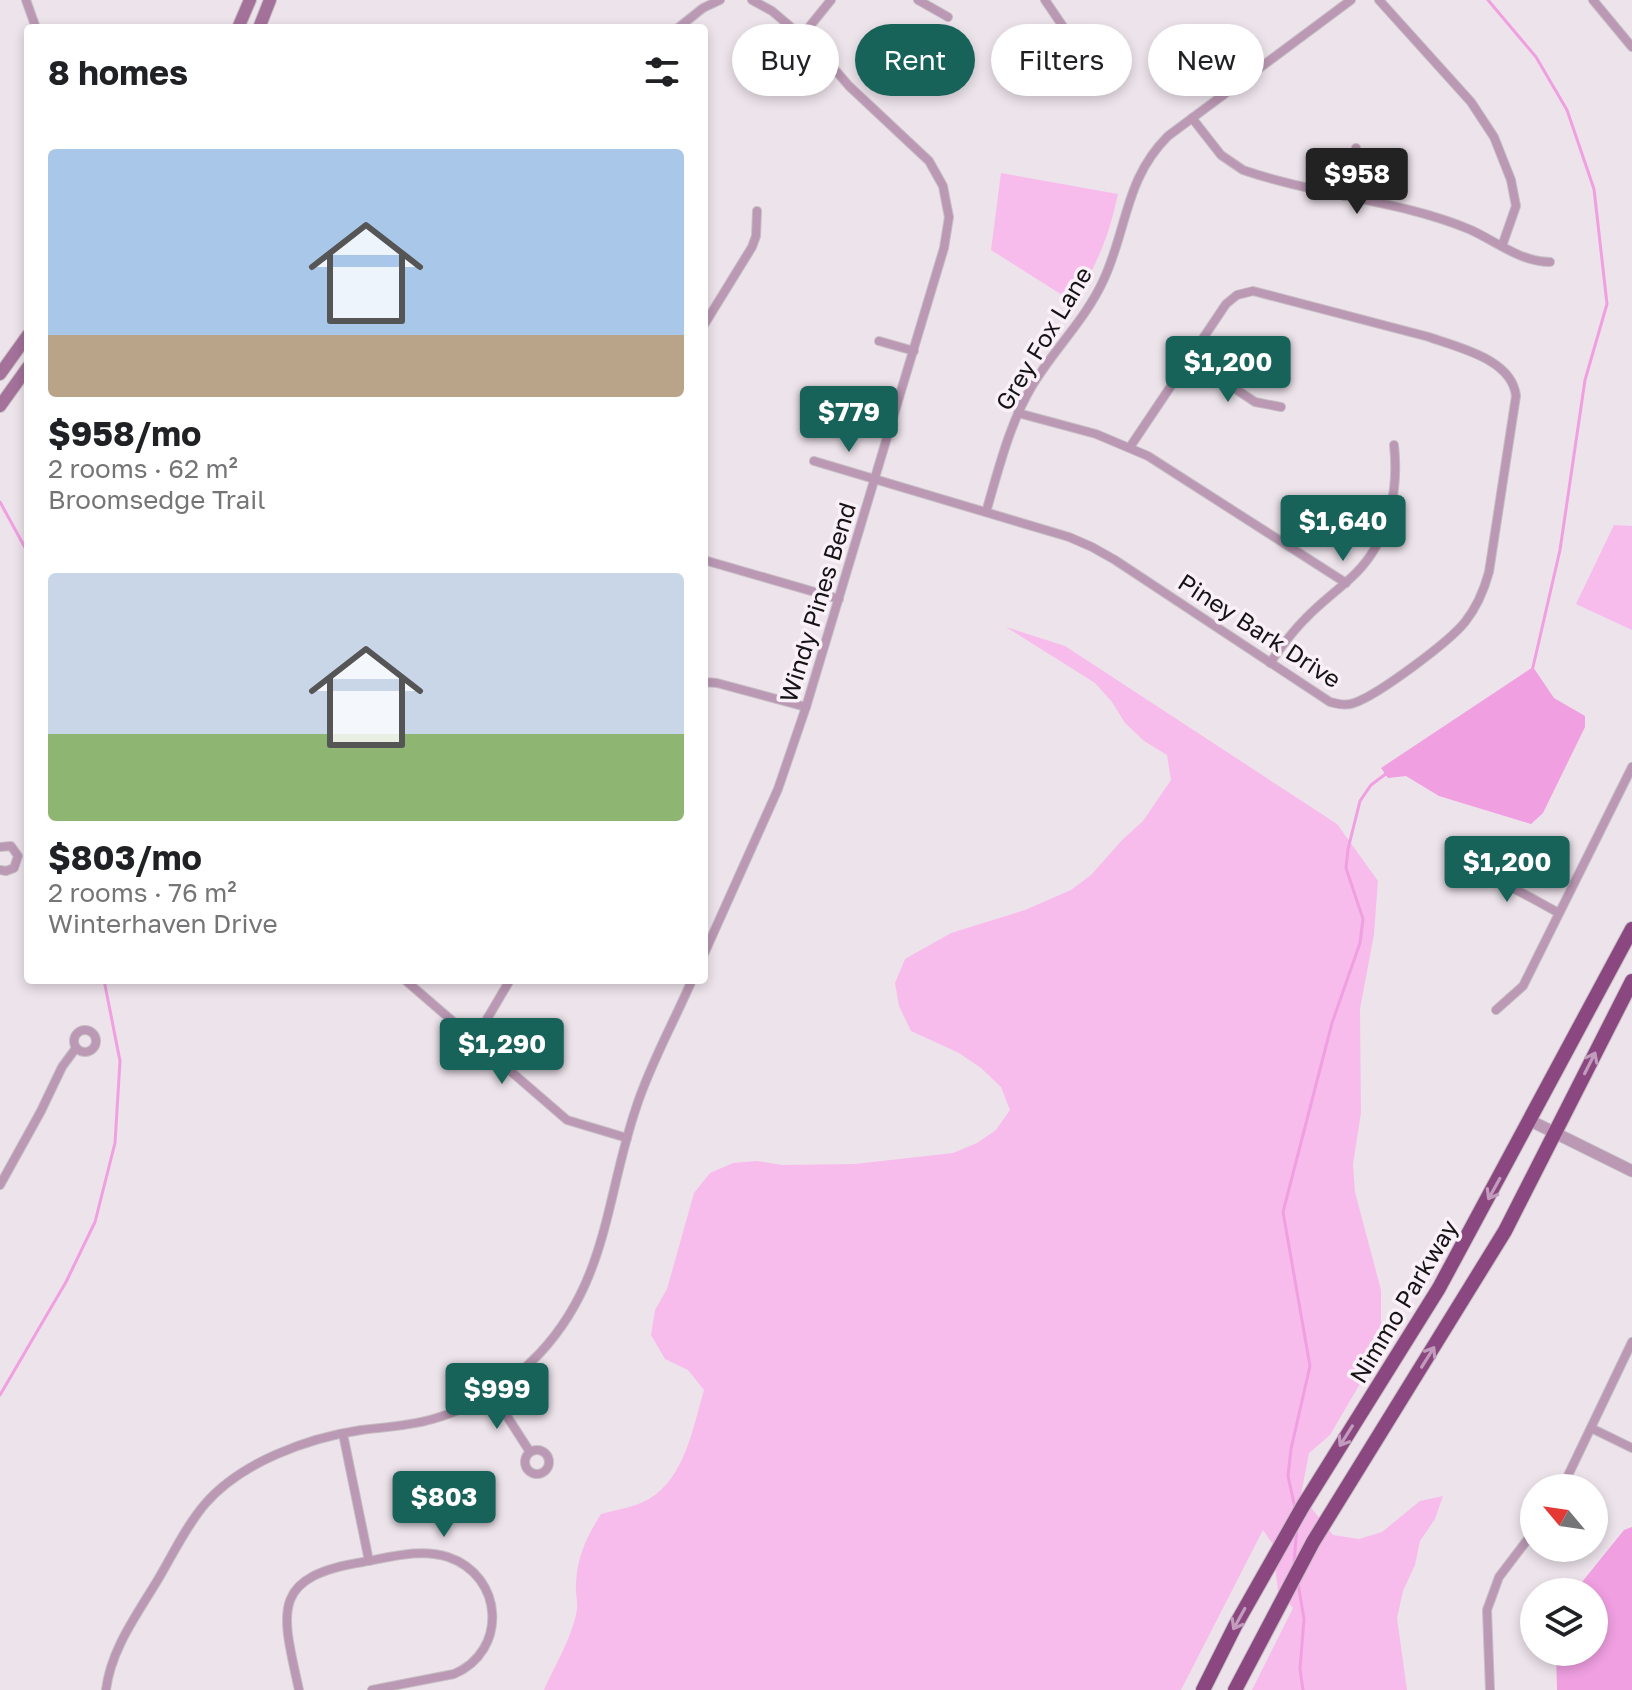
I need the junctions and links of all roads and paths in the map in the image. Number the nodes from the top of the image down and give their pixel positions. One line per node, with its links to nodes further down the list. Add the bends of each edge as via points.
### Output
1 (26, 0): 13 (street)
2 (250, 0): 14 (main road)
3 (270, 0): 15 (main road)
4 (720, 0): 16 (street)
5 (752, 0): 17 (street, Windy Pines Bend)
6 (831, 0): 18 (street)
7 (918, 0): 12 (street)
8 (1045, 0): 19 (street)
9 (1351, 0): 24 (street, Grey Fox Lane)
10 (1379, 0): 28 (street, via 1471,102 1494,137 1516,206)
11 (1593, 0): 21 (street)
12 (948, 17)
13 (35, 24)
14 (240, 24)
15 (261, 24)
16 (683, 24)
17 (786, 24)
18 (812, 24)
19 (1061, 24)
20 (1632, 27): 21 (street)
21 (1623, 33): 22 (street)
22 (1632, 47)
23 (839, 74): 33 (street, Windy Pines Bend, via 919,150 943,186 948,232)
24 (1192, 118): 26 (street, via 1221,155 1243,170); 39 (street, Grey Fox Lane, via 1146,161 1099,289)
25 (1356, 148): 26 (street)
26 (1344, 196): 28 (street, via 1447,221)
27 (757, 211): 30 (street, via 752,247)
28 (1502, 246): 29 (street, via 1525,258)
29 (1550, 262)
30 (708, 318)
31 (24, 341): 36 (main road)
32 (879, 341): 33 (street)
33 (914, 351): 43 (street, Windy Pines Bend)
34 (1189, 358): 38 (street, via 1255,402); 41 (street, Piney Bark Drive); 48 (street, Piney Bark Drive, via 1229,300 1260,292 1457,347 1502,369 1515,388 1489,572 1480,599 1460,628 1389,682 1348,705 1330,702)
35 (24, 373): 37 (main road)
36 (0, 374)
37 (0, 406)
38 (1281, 407)
39 (1018, 413): 41 (street); 44 (street, Grey Fox Lane)
40 (1394, 445): 46 (street, via 1395,489 1386,524 1367,560)
41 (1130, 447): 46 (street)
42 (814, 461): 43 (street, Piney Bark Drive)
43 (875, 479): 44 (street, Piney Bark Drive); 47 (street, Windy Pines Bend)
44 (986, 512): 48 (street, Piney Bark Drive, via 1069,537 1115,560)
45 (708, 561): 47 (street)
46 (1346, 583): 48 (street, via 1305,618)
47 (839, 599): 50 (street, Windy Pines Bend)
48 (1270, 663)
49 (708, 682): 50 (street)
50 (806, 707): 57 (street, Windy Pines Bend, via 778,789)
51 (1632, 767): 55 (street)
52 (0, 847): 53 (street, via 11,846 18,856 14,868)
53 (1, 872)
54 (1459, 875): 55 (street, via 1492,879)
55 (1559, 913): 62 (street, via 1523,986)
56 (1632, 929): 65 (highway, Nimmo Parkway)
57 (708, 945)
58 (1632, 981): 66 (highway, Nimmo Parkway, one-way to 58)
59 (410, 984): 63 (street)
60 (508, 984): 63 (street)
61 (690, 984): 67 (street)
62 (1496, 1010)
63 (474, 1041): 67 (street, via 567,1120)
64 (76, 1048): 69 (street)
65 (1531, 1121): 66 (street); 84 (highway, Nimmo Parkway, one-way to 84, via 1439,1288 1277,1551)
66 (1555, 1133): 68 (street); 85 (highway, Nimmo Parkway, one-way to 66, via 1287,1587 1505,1231)
67 (627, 1138): 71 (street, via 601,1244 581,1297 537,1356)
68 (1632, 1171)
69 (0, 1185)
70 (1632, 1342): 72 (street)
71 (492, 1393): 73 (street, via 432,1419); 75 (street)
72 (1591, 1428): 74 (street); 76 (street)
73 (343, 1434): 78 (street); 81 (street, via 284,1451 230,1482 206,1503 117,1650)
74 (1632, 1448)
75 (530, 1452)
76 (1569, 1474)
77 (1520, 1549): 86 (street, via 1499,1577 1487,1610)
78 (369, 1561): 80 (street, via 417,1553 450,1557 473,1570); 82 (street, via 313,1574 290,1600 287,1634)
79 (501, 1595): 80 (street)
80 (490, 1597): 83 (street, via 488,1639 472,1664 454,1674)
81 (106, 1690)
82 (299, 1690)
83 (372, 1690)
84 (1203, 1690)
85 (1235, 1690)
86 (1490, 1690)

